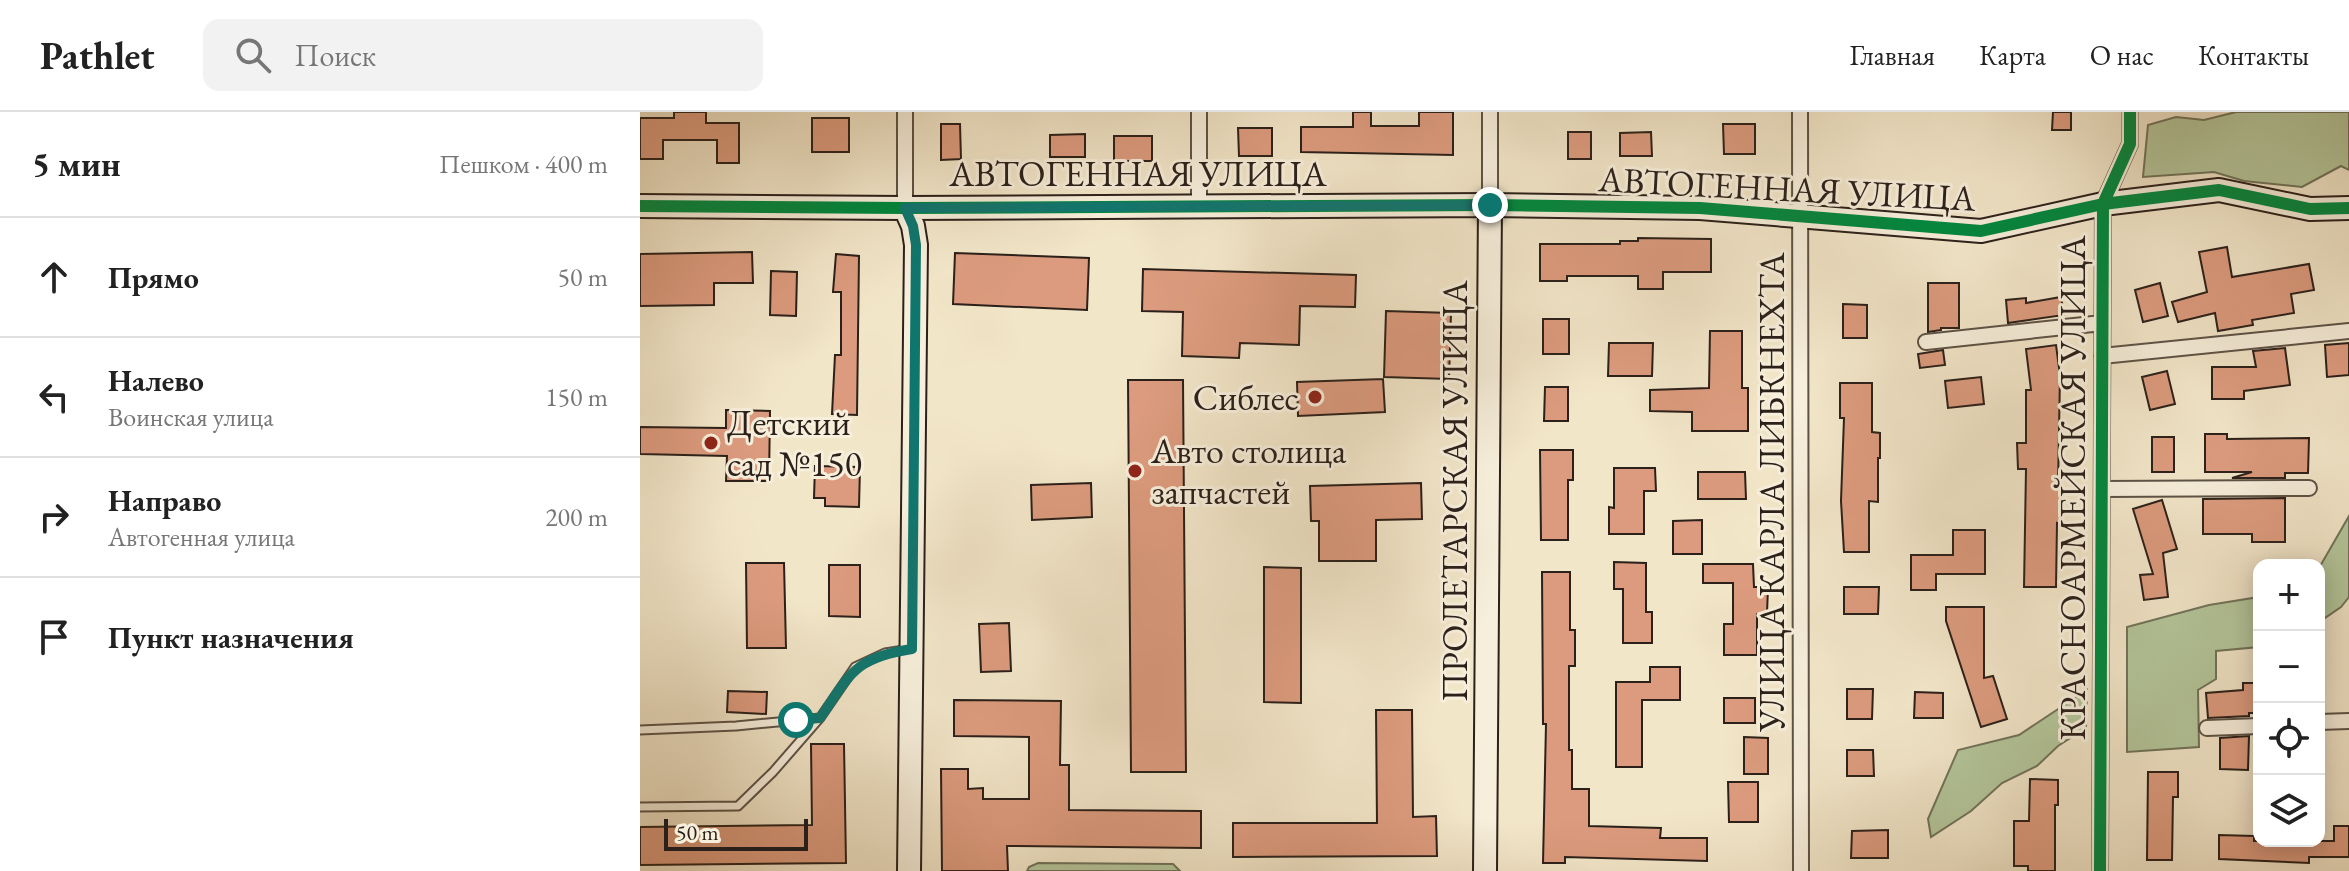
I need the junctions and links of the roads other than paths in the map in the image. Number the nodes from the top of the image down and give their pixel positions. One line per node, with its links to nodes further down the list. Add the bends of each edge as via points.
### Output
1 (905, 112): 9 (street)
2 (1199, 112): 10 (street)
3 (1490, 112): 7 (street, ПРОЛЕТАРСКАЯ УЛИЦА)
4 (1800, 112): 12 (street, УЛИЦА КАРЛА ЛИБКНЕХТА)
5 (2130, 112): 6 (street, КРАСНОАРМЕЙСКАЯ УЛИЦА, via 2130,144)
6 (2103, 204): 11 (street, АВТОГЕННАЯ УЛИЦА, via 2219,190 2310,209); 12 (street, АВТОГЕННАЯ УЛИЦА, via 1981,231); 13 (street, КРАСНОАРМЕЙСКАЯ УЛИЦА)
7 (1490, 205): 10 (street, АВТОГЕННАЯ УЛИЦА); 12 (street, АВТОГЕННАЯ УЛИЦА, via 1700,208); 28 (street, ПРОЛЕТАРСКАЯ УЛИЦА)
8 (640, 206): 9 (street, АВТОГЕННАЯ УЛИЦА)
9 (905, 208): 10 (street, АВТОГЕННАЯ УЛИЦА); 19 (street, via 916,245)
10 (1199, 208)
11 (2349, 208)
12 (1800, 216): 29 (street, УЛИЦА КАРЛА ЛИБКНЕХТА)
13 (2102, 323): 15 (street); 16 (street, КРАСНОАРМЕЙСКАЯ УЛИЦА)
14 (2349, 331): 16 (street)
15 (1926, 342)
16 (2102, 356): 18 (street, КРАСНОАРМЕЙСКАЯ УЛИЦА)
17 (2309, 488): 18 (street)
18 (2102, 489): 30 (street, КРАСНОАРМЕЙСКАЯ УЛИЦА)
19 (912, 649): 20 (lane, via 885,653 855,667); 27 (street)
20 (820, 718): 25 (lane); 26 (lane, via 738,806)
21 (2349, 721): 22 (street)
22 (2325, 722)
23 (2253, 726): 24 (street)
24 (2207, 728)
25 (640, 730)
26 (640, 807)
27 (909, 871)
28 (1485, 871)
29 (1801, 871)
30 (2100, 871)

